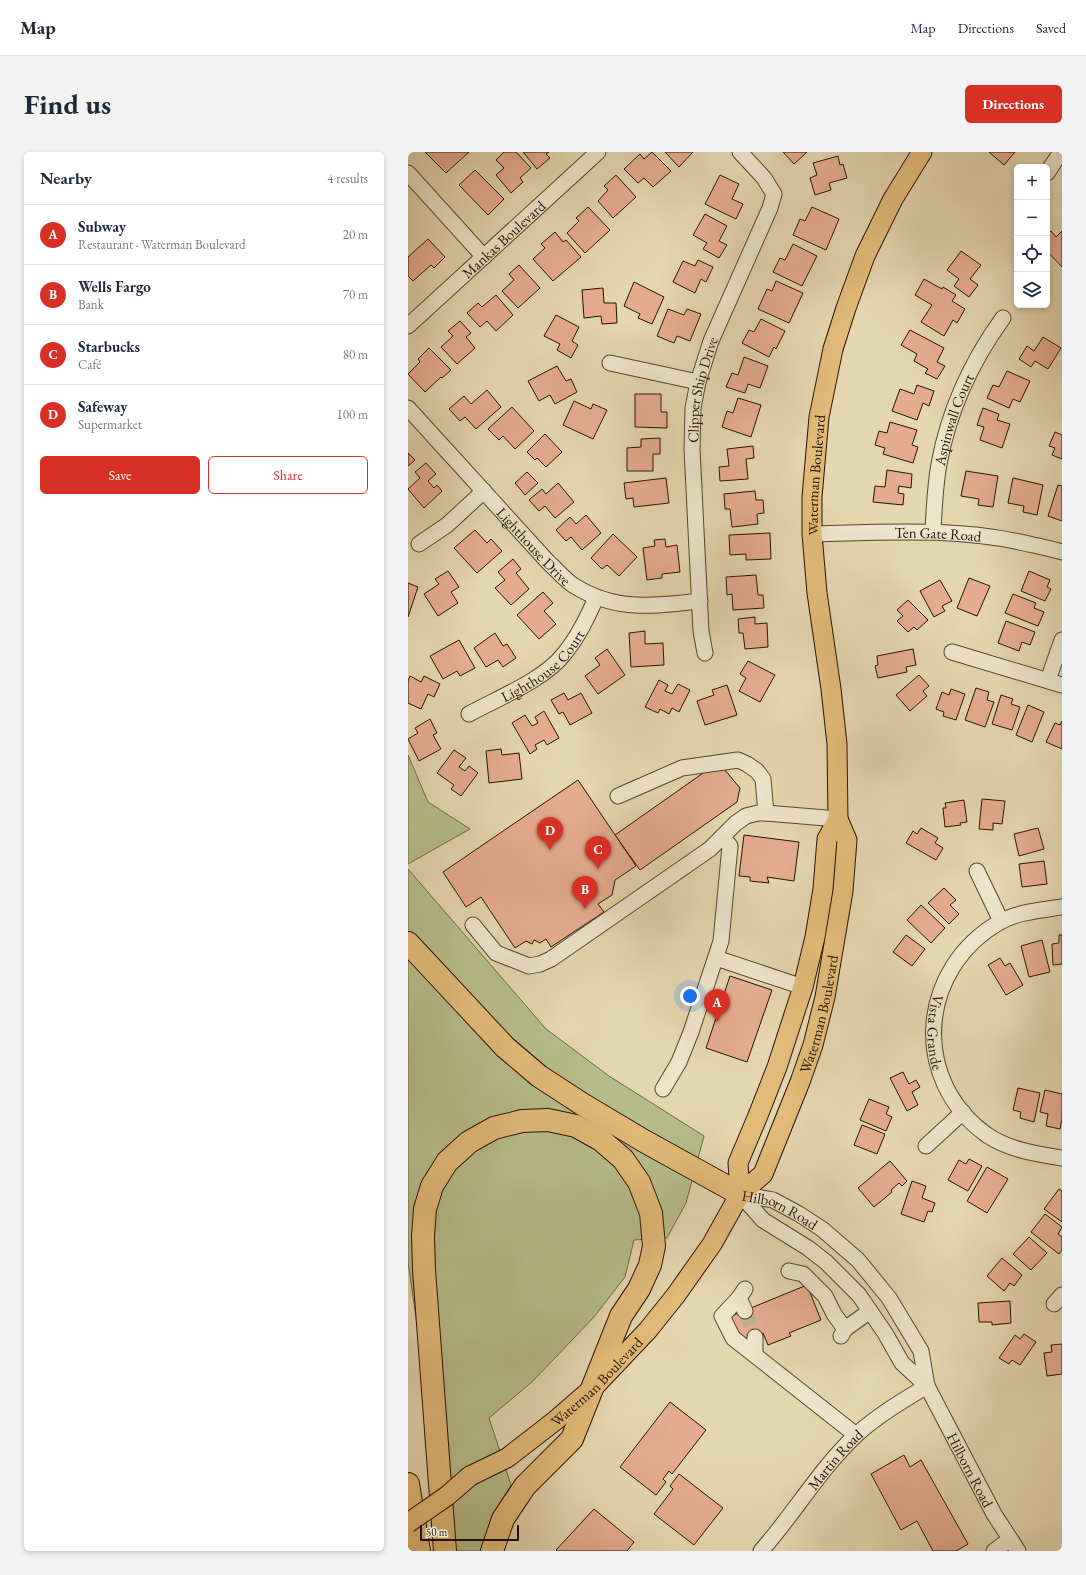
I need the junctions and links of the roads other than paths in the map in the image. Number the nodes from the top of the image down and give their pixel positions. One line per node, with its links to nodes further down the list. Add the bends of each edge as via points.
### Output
1 (598, 152): 7 (street, Mankas Boulevard)
2 (740, 152): 11 (street, Clipper Ship Drive, via 764,178 774,194 712,341)
3 (922, 152): 15 (main road, Waterman Boulevard, via 893,199 865,256 833,349 819,417 812,497)
4 (1061, 152): 5 (street)
5 (1050, 168)
6 (408, 173): 7 (street)
7 (484, 257): 9 (street, Mankas Boulevard)
8 (1003, 318): 14 (street, Aspinwall Court, via 985,342 963,384 949,424 939,465)
9 (408, 326)
10 (610, 363): 11 (street)
11 (698, 382): 19 (street, Clipper Ship Drive, via 693,408 692,449)
12 (408, 408): 13 (street, Lighthouse Drive)
13 (484, 492): 16 (street, via 447,525); 18 (street, Lighthouse Drive, via 565,579)
14 (933, 531): 15 (street, Ten Gate Road); 17 (street, Ten Gate Road, via 980,534)
15 (812, 534): 28 (main road, Waterman Boulevard, via 816,592 837,744)
16 (418, 544)
17 (1062, 552)
18 (596, 598): 19 (street, Lighthouse Drive, via 621,604 653,606); 25 (street, Lighthouse Court, via 579,634 564,655 541,675)
19 (700, 601): 22 (street, Clipper Ship Drive)
20 (1062, 640): 23 (street)
21 (952, 652): 23 (street)
22 (705, 653)
23 (1048, 680): 24 (street)
24 (1062, 685)
25 (469, 714)
26 (618, 796): 27 (street, via 682,768 738,760 756,770 763,779)
27 (766, 813): 28 (street); 29 (street, via 746,816)
28 (838, 819): 36 (main road, Waterman Boulevard, via 827,839 816,937); 41 (main road, Waterman Boulevard, via 847,840 843,892 832,960 813,1045 782,1130 762,1174)
29 (722, 837): 33 (street, via 710,849 540,964 529,966 496,953); 35 (street, via 730,846 722,940)
30 (977, 871): 32 (street)
31 (1062, 907): 32 (street, Vista Grande, via 1032,911)
32 (1001, 921): 38 (street, Vista Grande, via 973,941 961,954 950,969 938,998 934,1028 937,1062 948,1091)
33 (473, 925)
34 (408, 943): 41 (highway, via 505,1047 539,1076 644,1141)
35 (716, 958): 36 (street); 37 (street, via 679,1062)
36 (803, 987): 41 (main road, Waterman Boulevard, via 760,1113 738,1163)
37 (663, 1089)
38 (963, 1112): 39 (street); 40 (street, Vista Grande, via 987,1134 1003,1143 1030,1152)
39 (926, 1146)
40 (1062, 1158)
41 (740, 1194): 44 (street, Hilborn Road, via 763,1220 826,1262 859,1295); 47 (street, Hilborn Road, via 773,1200 799,1214 822,1229 858,1260 889,1298 921,1351); 48 (main road, Waterman Boulevard, via 712,1244 676,1295 648,1330)
42 (789, 1271): 44 (street, via 803,1274 825,1296 843,1333)
43 (743, 1299): 46 (street, via 722,1316 733,1338)
44 (870, 1311): 47 (street, Hilborn Road, via 902,1363)
45 (755, 1337): 46 (street)
46 (755, 1354): 49 (street)
47 (926, 1386): 49 (street, Martin Road); 52 (street, Hilborn Road)
48 (594, 1387): 51 (main road, Waterman Boulevard, bridge, via 507,1458 470,1476 447,1496); 55 (highway, via 621,1316 639,1289 650,1265 654,1246 649,1207 639,1182 623,1159 601,1140 576,1126 548,1120 522,1121 494,1128 469,1142 447,1162 432,1186 424,1209 424,1270); 56 (highway, via 572,1439 525,1486 503,1520)
49 (856, 1435): 53 (street, Martin Road, via 813,1484)
50 (408, 1484): 54 (highway)
51 (408, 1523)
52 (1013, 1545): 57 (street)
53 (763, 1550)
54 (419, 1551)
55 (445, 1551)
56 (492, 1551)
57 (994, 1551)

